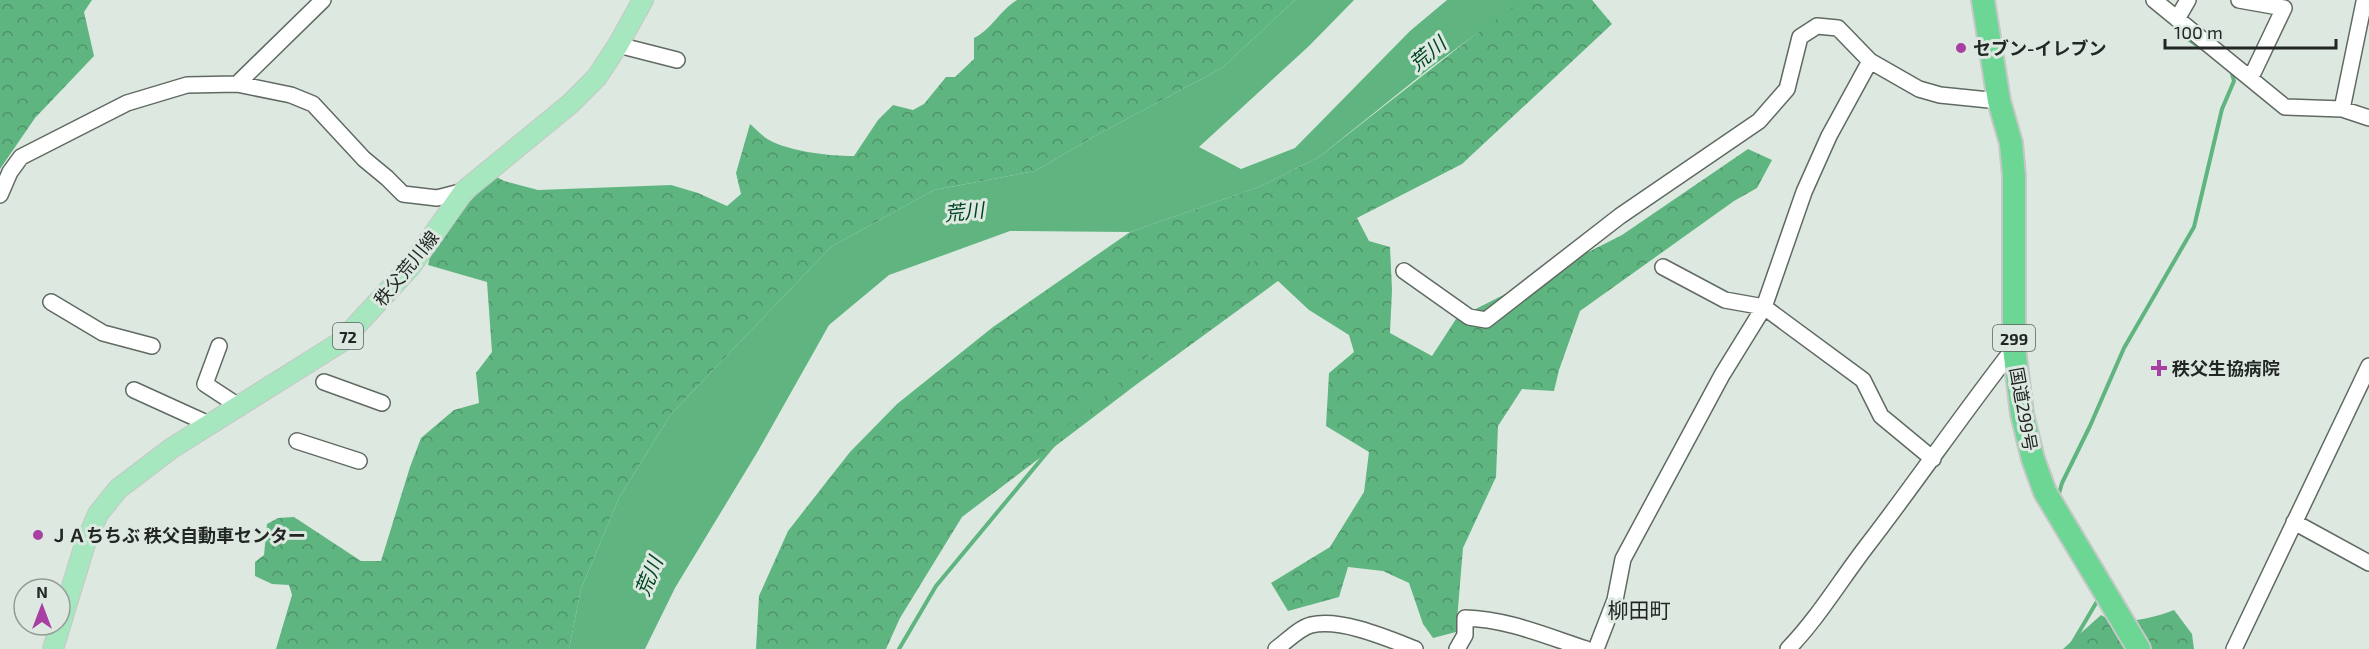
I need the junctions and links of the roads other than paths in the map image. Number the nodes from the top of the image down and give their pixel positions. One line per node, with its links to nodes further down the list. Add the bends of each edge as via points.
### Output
1 (323, 0): 13 (street)
2 (643, 0): 9 (main road, 秩父荒川線 / 72)
3 (1983, 0): 14 (highway, 国道299号 / 299)
4 (2154, 0): 8 (street)
5 (2188, 0): 8 (street)
6 (2239, 0): 12 (street, via 2284,8)
7 (2369, 4): 15 (street, via 2364,2)
8 (2177, 19): 12 (street)
9 (618, 45): 10 (street); 17 (main road, 秩父荒川線 / 72, via 597,76 570,104)
10 (677, 60)
11 (1870, 61): 14 (street, via 1940,95); 20 (street, via 1838,28 1817,26 1800,37 1786,89 1759,121 1620,216 1486,320 1469,317); 22 (street, via 1804,192)
12 (2248, 75): 15 (street, via 2285,106)
13 (237, 84): 17 (street, via 291,95 313,104 403,194 437,198); 18 (street, via 187,86 127,103 21,157)
14 (1999, 101): 25 (highway, 国道299号 / 299, via 2011,143 2014,176)
15 (2342, 109): 16 (street)
16 (2369, 118)
17 (464, 191): 30 (main road, 秩父荒川線 / 72, via 411,266 341,342)
18 (0, 195)
19 (1663, 267): 22 (street, via 1725,300)
20 (1404, 271)
21 (51, 302): 23 (street, via 103,333)
22 (1764, 307): 33 (street, via 1863,380 1881,416); 42 (street, via 1716,385 1623,559 1614,600)
23 (152, 346)
24 (219, 346): 30 (street, via 205,384)
25 (2014, 348): 33 (street); 44 (highway, 国道299号 / 299, via 2022,414 2044,492)
26 (2369, 366): 35 (street)
27 (324, 382): 29 (street)
28 (134, 390): 31 (street)
29 (382, 403)
30 (240, 407): 31 (main road, 秩父荒川線 / 72)
31 (211, 424): 37 (main road, 秩父荒川線 / 72, via 118,489 98,514)
32 (297, 441): 34 (street)
33 (1933, 459): 43 (street)
34 (359, 461)
35 (2294, 522): 36 (street); 45 (street)
36 (2369, 563)
37 (53, 649)
38 (1276, 649): 39 (street, via 1308,626 1322,624 1382,636)
39 (1415, 649)
40 (1457, 649): 41 (street, via 1465,635 1465,618 1488,618)
41 (1586, 649)
42 (1596, 649)
43 (1788, 649)
44 (2139, 649)
45 (2234, 649)

